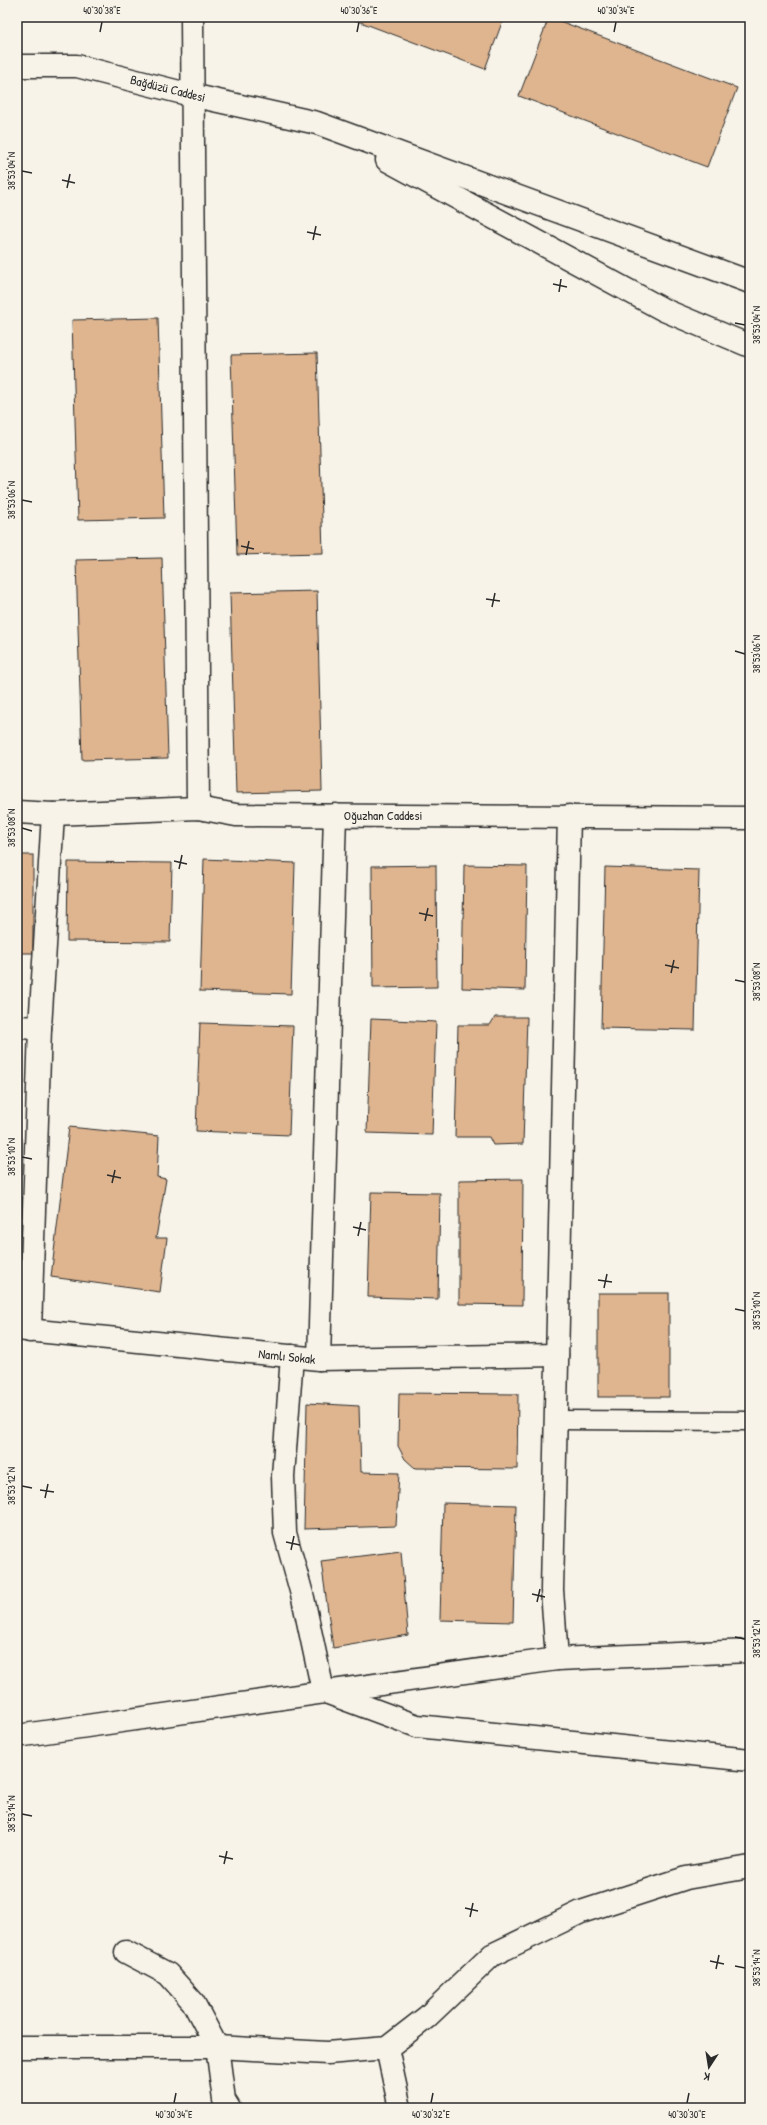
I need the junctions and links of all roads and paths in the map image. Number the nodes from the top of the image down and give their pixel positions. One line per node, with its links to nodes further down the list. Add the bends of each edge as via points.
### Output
1 (192, 17): 3 (street)
2 (17, 66): 3 (street, Bağdüzü Caddesi, via 77,66)
3 (191, 94): 4 (street, Bağdüzü Caddesi); 7 (street)
4 (318, 123): 5 (street); 6 (street, via 664,310)
5 (750, 282)
6 (750, 346)
7 (198, 808): 9 (street, Oğuzhan Caddesi); 10 (street, Oğuzhan Caddesi, via 236,815)
8 (17, 812): 9 (street, Oğuzhan Caddesi)
9 (53, 814): 14 (street)
10 (335, 815): 11 (street, Oğuzhan Caddesi); 18 (street)
11 (569, 816): 12 (street, Oğuzhan Caddesi); 16 (street)
12 (750, 818)
13 (17, 1027): 14 (street)
14 (40, 1028): 15 (street)
15 (23, 1330): 17 (street, Namlı Sokak)
16 (557, 1355): 18 (street, Namlı Sokak); 19 (street)
17 (292, 1356): 18 (street, Namlı Sokak); 23 (street, via 283,1476 285,1533 303,1598)
18 (320, 1359)
19 (556, 1420): 20 (lane); 22 (street, via 552,1590)
20 (750, 1421)
21 (750, 1651): 22 (street)
22 (557, 1659): 23 (street)
23 (323, 1691): 24 (street); 25 (street, via 417,1726)
24 (17, 1736)
25 (750, 1760)
26 (750, 1867): 30 (street, via 686,1878 582,1912 492,1955 427,2017)
27 (126, 1952): 29 (street, via 168,1974 194,2002)
28 (17, 2047): 29 (street)
29 (217, 2047): 30 (street, via 327,2053); 31 (street, via 224,2100)
30 (387, 2048): 32 (street)
31 (229, 2108)
32 (400, 2108)

